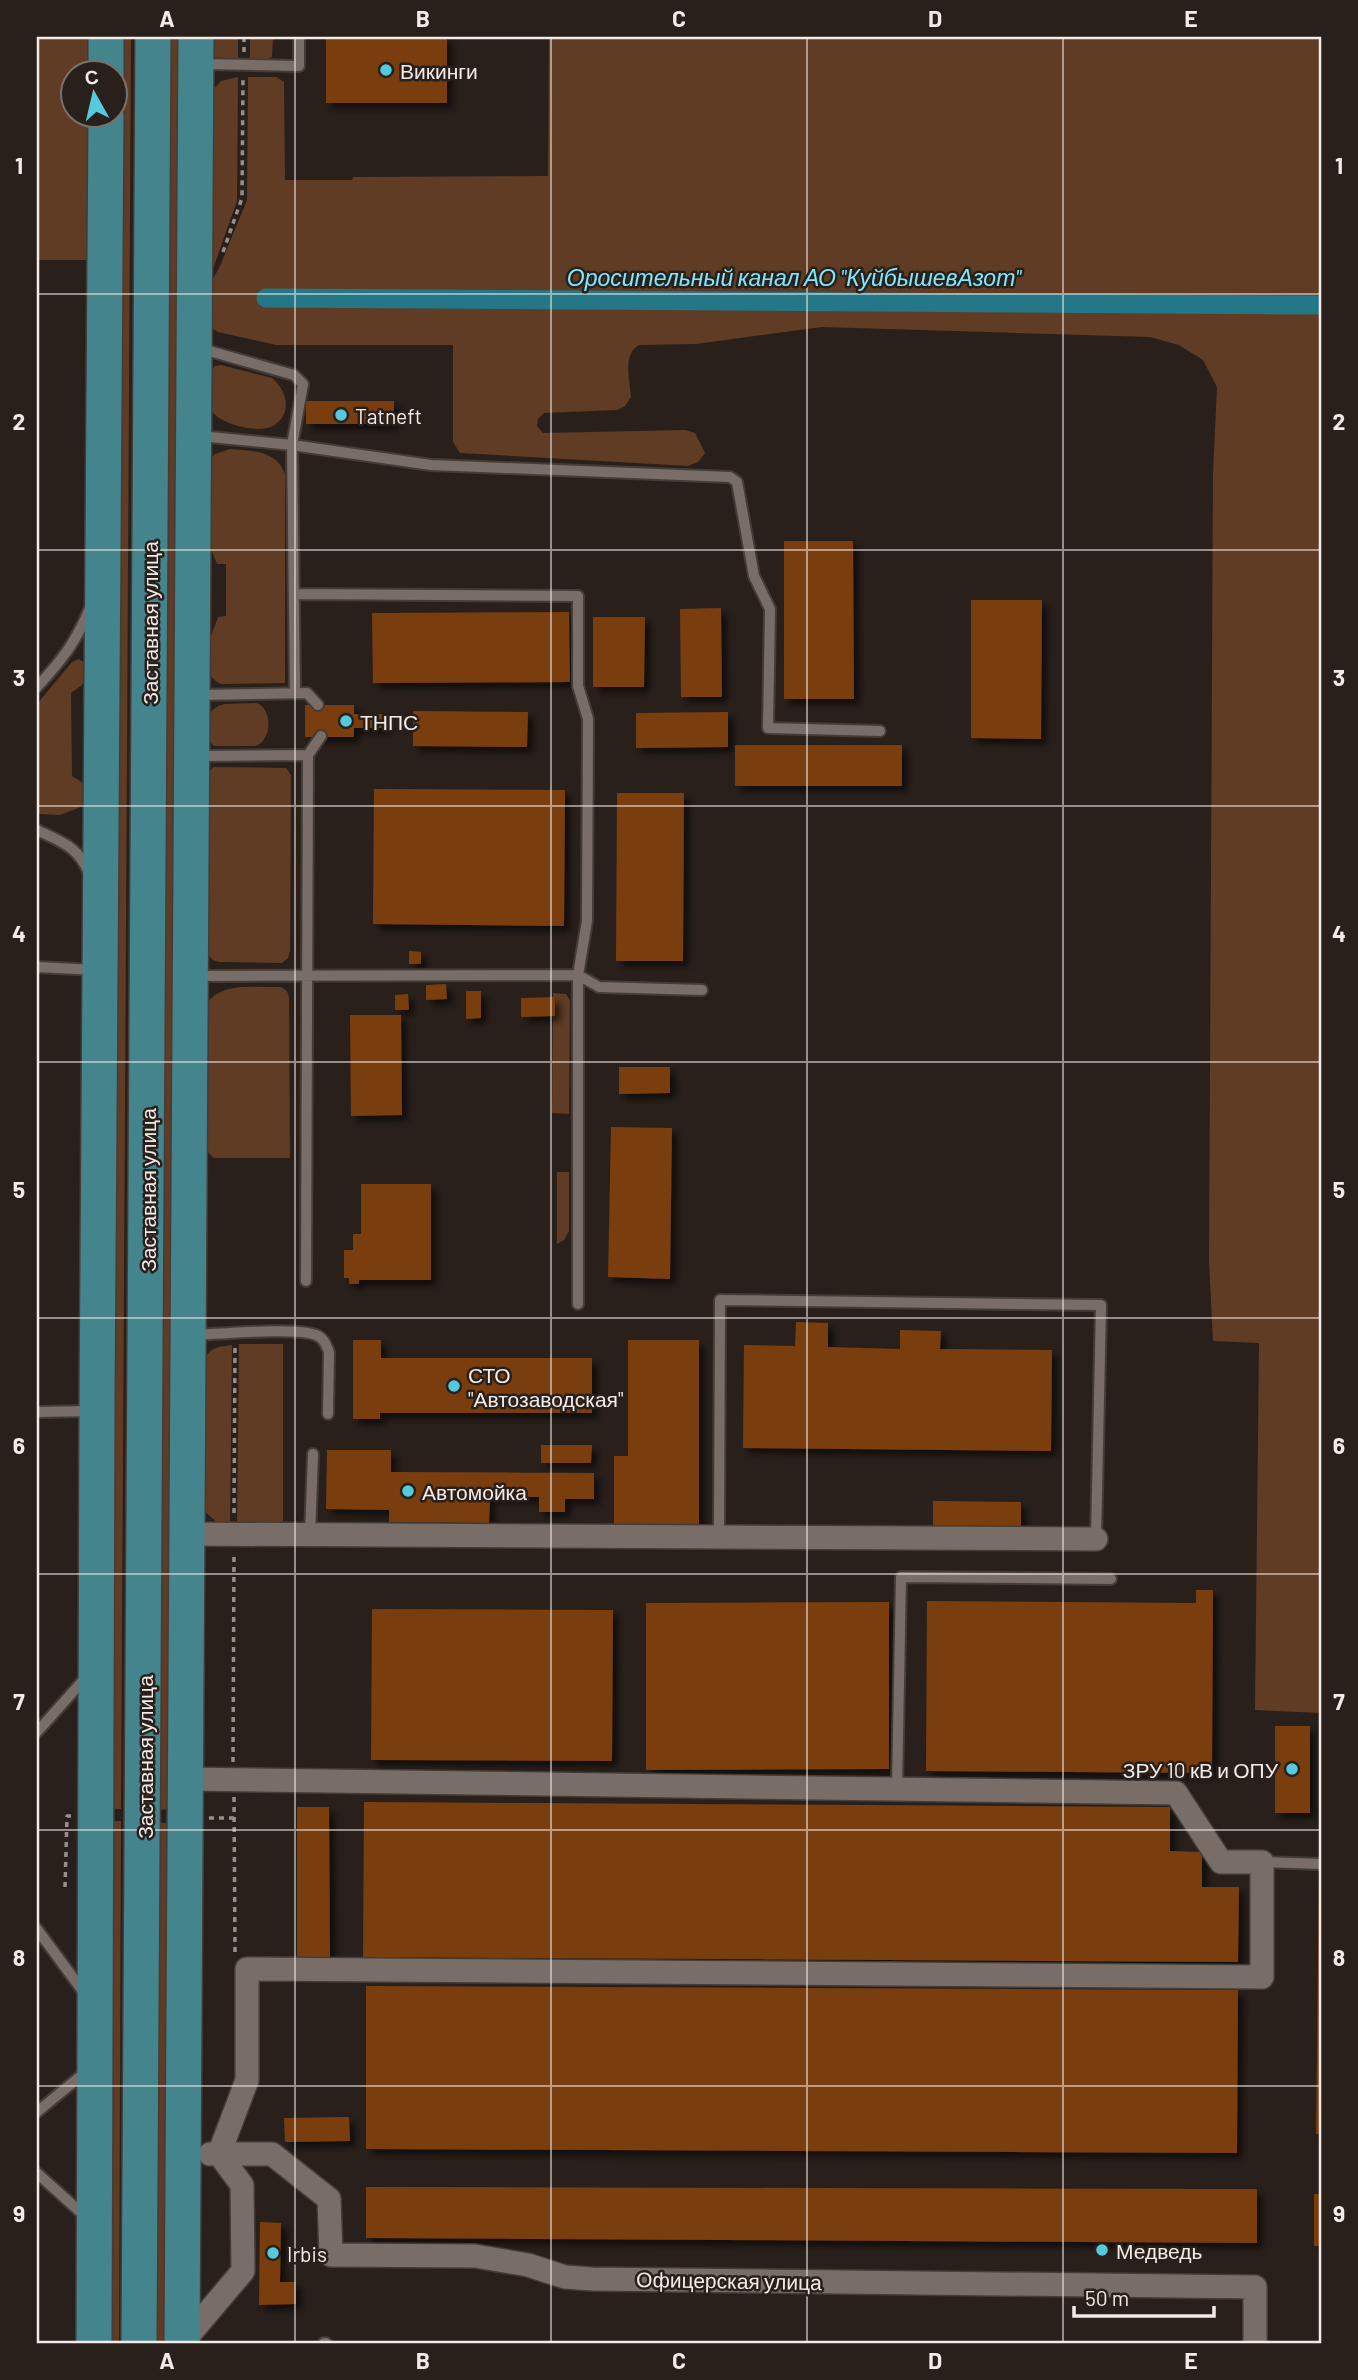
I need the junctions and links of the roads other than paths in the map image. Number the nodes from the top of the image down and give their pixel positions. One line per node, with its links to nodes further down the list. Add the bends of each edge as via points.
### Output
1 (106, 37): 5 (main road)
2 (153, 37): 7 (main road, Заставная улица)
3 (299, 37): 4 (lane, via 299,66 244,66)
4 (195, 50): 9 (main road, Заставная улица)
5 (106, 60)
6 (106, 130): 8 (main road, Заставная улица)
7 (151, 304): 8 (main road); 57 (main road, Заставная улица)
8 (106, 306): 12 (main road, Заставная улица)
9 (194, 347): 10 (main road, Заставная улица); 11 (lane, via 299,378 303,384)
10 (193, 436): 11 (lane); 16 (main road, Заставная улица)
11 (292, 445): 13 (lane); 18 (lane, via 431,465 730,477 737,482 754,576 770,609 768,728)
12 (106, 546): 14 (lane, via 94,601 79,635); 23 (main road, Заставная улица)
13 (295, 594): 15 (lane); 26 (lane, via 578,596 578,686 588,719 587,921)
14 (37, 687)
15 (295, 693): 16 (lane); 17 (lane, via 307,693)
16 (192, 695): 21 (main road, Заставная улица)
17 (318, 705)
18 (880, 731)
19 (321, 736): 20 (lane)
20 (308, 755): 21 (lane); 28 (lane)
21 (191, 756): 27 (main road, Заставная улица)
22 (37, 830): 23 (lane, via 82,857)
23 (103, 924): 25 (main road, Заставная улица)
24 (37, 967): 25 (lane)
25 (102, 970): 33 (main road, Заставная улица)
26 (578, 975): 28 (lane); 29 (lane, via 599,987); 31 (lane)
27 (190, 976): 28 (lane); 32 (main road, Заставная улица)
28 (307, 976): 30 (lane)
29 (702, 990)
30 (306, 1281)
31 (578, 1304)
32 (188, 1335): 35 (lane, via 297,1332 319,1336 329,1352); 37 (main road, Заставная улица)
33 (97, 1411): 34 (lane); 42 (main road, Заставная улица)
34 (37, 1412)
35 (328, 1414)
36 (313, 1454): 38 (lane)
37 (187, 1534): 38 (street); 44 (main road, Заставная улица)
38 (310, 1535): 39 (street)
39 (719, 1536): 40 (street); 40 (lane, via 720,1300 1101,1305)
40 (1096, 1538)
41 (1111, 1579): 45 (lane, via 901,1577)
42 (97, 1665): 43 (lane); 49 (main road, Заставная улица)
43 (37, 1731)
44 (186, 1779): 45 (street); 52 (main road, Заставная улица)
45 (897, 1789): 46 (street, via 1176,1793 1221,1862)
46 (1262, 1862): 47 (lane); 53 (street, via 1262,1977 247,1969 247,2080)
47 (1321, 1864)
48 (37, 1929): 49 (lane)
49 (96, 2008): 50 (main road, Заставная улица)
50 (96, 2063): 51 (lane); 55 (main road, Заставная улица)
51 (37, 2112)
52 (183, 2154): 53 (street); 58 (main road, Заставная улица)
53 (219, 2154): 58 (street, via 242,2185 243,2271); 59 (street, Офицерская улица, via 272,2154 329,2199 331,2255 475,2256 592,2279 1255,2287)
54 (37, 2173): 55 (lane)
55 (95, 2225): 56 (main road, Заставная улица)
56 (94, 2343)
57 (139, 2343)
58 (182, 2343)
59 (1255, 2343)

